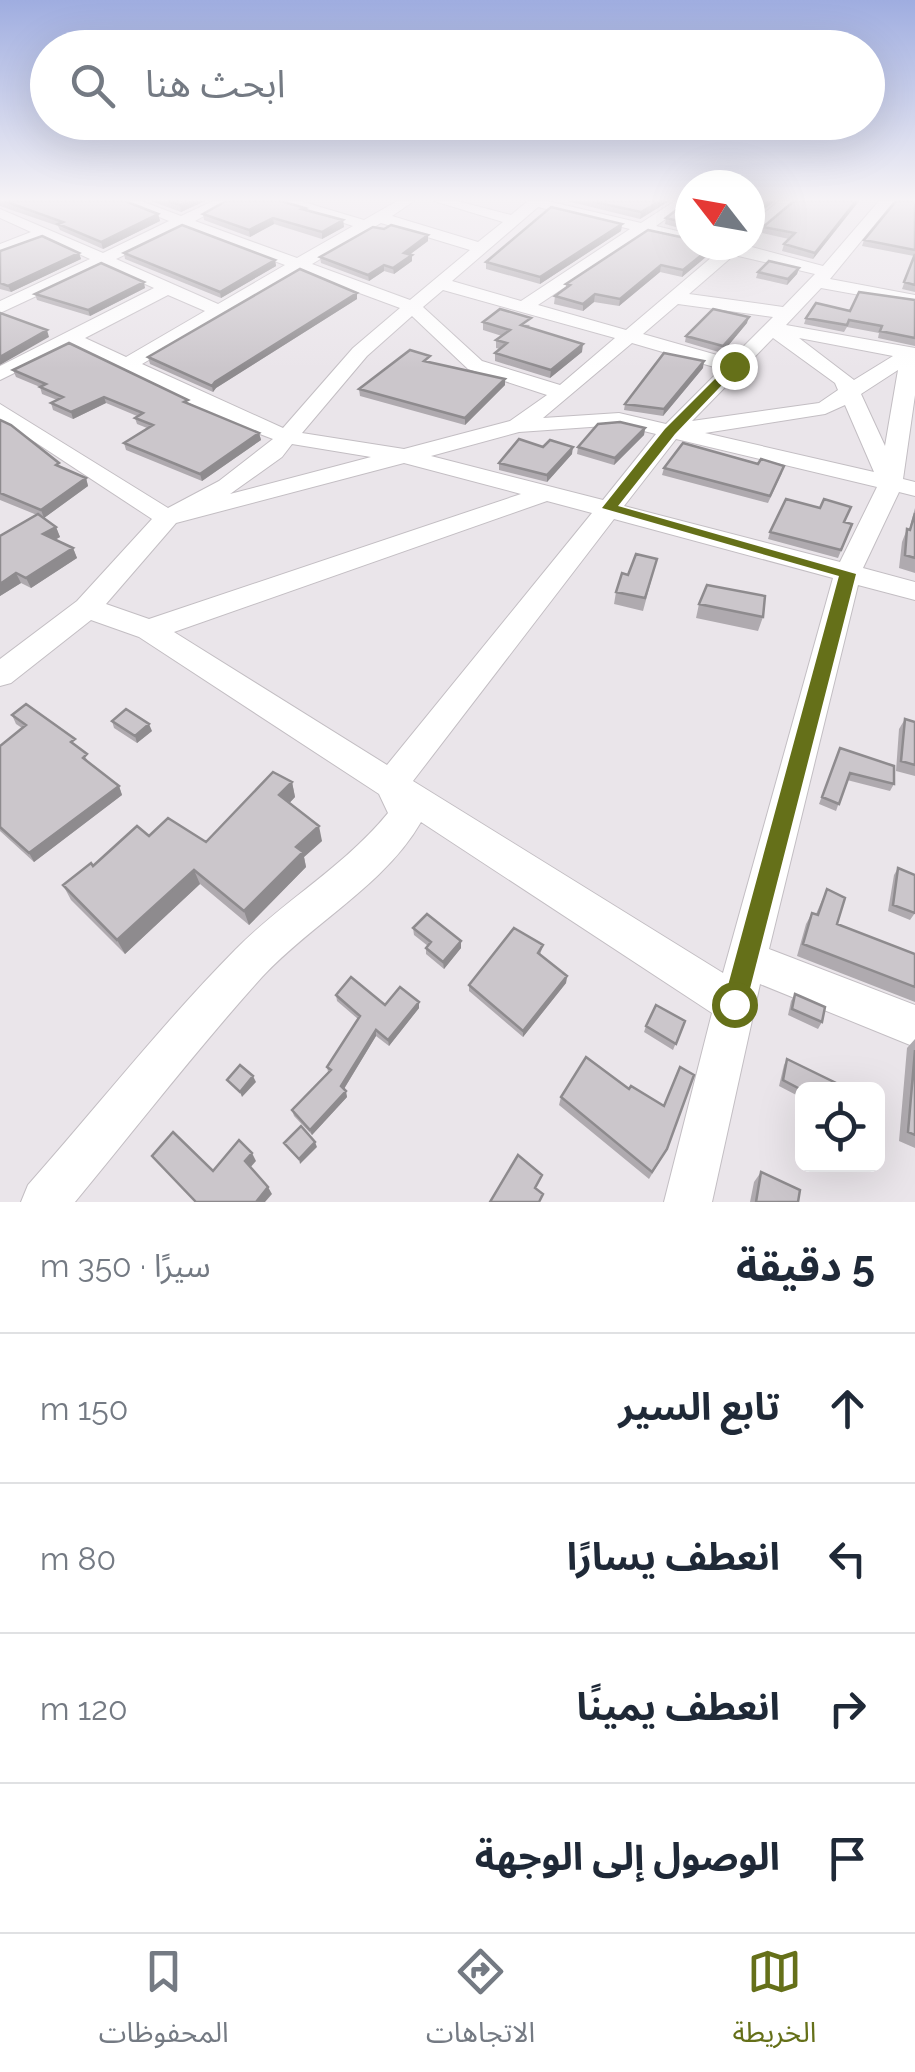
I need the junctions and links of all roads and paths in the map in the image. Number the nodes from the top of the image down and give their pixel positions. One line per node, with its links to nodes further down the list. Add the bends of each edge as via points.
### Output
1 (280, 257): 9 (street)
2 (310, 257): 9 (street)
3 (470, 257): 11 (street)
4 (598, 257): 15 (street)
5 (839, 257): 10 (street)
6 (103, 258): 12 (street); 17 (street)
7 (765, 258): 10 (street)
8 (713, 260): 13 (street)
9 (298, 264): 16 (street); 18 (street)
10 (822, 277): 14 (street); 19 (street)
11 (439, 283): 15 (street); 16 (street)
12 (168, 288): 18 (street); 20 (street)
13 (676, 298): 19 (street); 21 (street)
14 (915, 300)
15 (525, 306): 21 (street)
16 (413, 307): 27 (street, via 475,366); 31 (street, via 360,352)
17 (0, 308)
18 (220, 311): 23 (street)
19 (780, 320): 22 (street); 24 (street); 26 (street)
20 (71, 338): 23 (street); 25 (street)
21 (628, 338): 24 (street); 27 (street)
22 (913, 354): 26 (street); 33 (street)
23 (127, 365): 31 (street)
24 (734, 366): 30 (street)
25 (0, 374)
26 (849, 392): 30 (street, via 825,408); 33 (street)
27 (563, 394): 29 (street)
28 (0, 410): 36 (street)
29 (518, 426): 30 (street, via 618,418); 32 (street)
30 (670, 432): 33 (street); 35 (street)
31 (288, 437): 32 (street); 36 (street, via 227,486)
32 (405, 456): 34 (street); 36 (street)
33 (903, 486): 37 (street)
34 (545, 494): 35 (street); 40 (street)
35 (609, 508): 37 (street); 42 (street)
36 (167, 518): 39 (street)
37 (848, 574): 38 (street); 43 (street)
38 (915, 592)
39 (87, 608): 40 (street); 41 (street)
40 (149, 630): 42 (street)
41 (0, 674)
42 (391, 784): 44 (street); 46 (street, via 406,816 374,857 249,963)
43 (747, 958): 44 (street); 45 (street)
44 (734, 1004): 47 (street)
45 (915, 1026)
46 (46, 1202)
47 (688, 1202)

